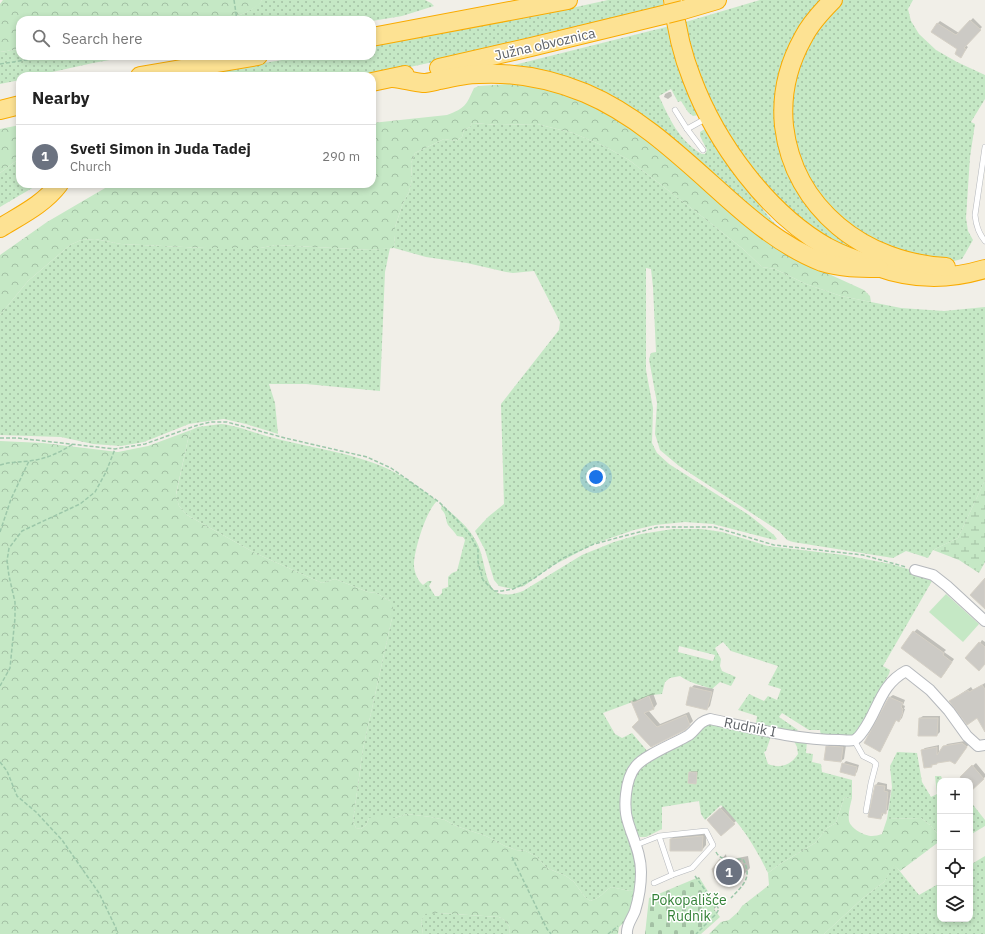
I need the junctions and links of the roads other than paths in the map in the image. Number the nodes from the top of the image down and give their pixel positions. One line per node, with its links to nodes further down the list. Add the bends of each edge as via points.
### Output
1 (568, 0): 5 (highway)
2 (717, 0): 4 (highway, Južna obvoznica)
3 (833, 0): 23 (highway, via 817,17 803,38 792,61 786,84 783,109 785,134 793,163 803,185 830,219 852,236 882,253 928,265)
4 (674, 8): 8 (highway, Južna obvoznica, via 538,46); 13 (highway, via 686,64)
5 (376, 36)
6 (234, 60): 7 (highway)
7 (164, 72)
8 (393, 78): 9 (highway, Južna obvoznica); 22 (highway, via 424,83 463,75 500,73 532,76 586,93 641,124 774,236 822,262 850,268)
9 (376, 81)
10 (16, 106): 11 (highway)
11 (0, 110)
12 (675, 110): 14 (lane)
13 (710, 117): 14 (lane); 22 (highway, via 739,164 763,193 799,228 828,247)
14 (687, 129): 16 (lane)
15 (985, 147): 21 (lane, via 975,215 978,231)
16 (703, 150)
17 (46, 188): 19 (highway)
18 (56, 188): 20 (highway, via 37,205)
19 (0, 215)
20 (0, 228)
21 (985, 241)
22 (879, 268): 23 (highway, via 936,277)
23 (985, 269)
24 (915, 570): 25 (street, via 933,575)
25 (985, 621)
26 (854, 740): 27 (street, via 868,725 890,682 906,671 930,690 967,736 978,746); 28 (lane, via 863,756 876,764); 30 (street, Rudnik I, via 824,740 710,720 703,721 689,736 644,759 636,766 630,777 626,809 627,820)
27 (985, 745)
28 (866, 811)
29 (659, 836): 30 (lane); 31 (lane); 31 (lane, via 706,832 713,845 692,868)
30 (636, 844): 33 (street, Rudnik I, via 641,870 641,889 635,912 626,929)
31 (672, 875): 32 (lane)
32 (654, 883)
33 (627, 934)

